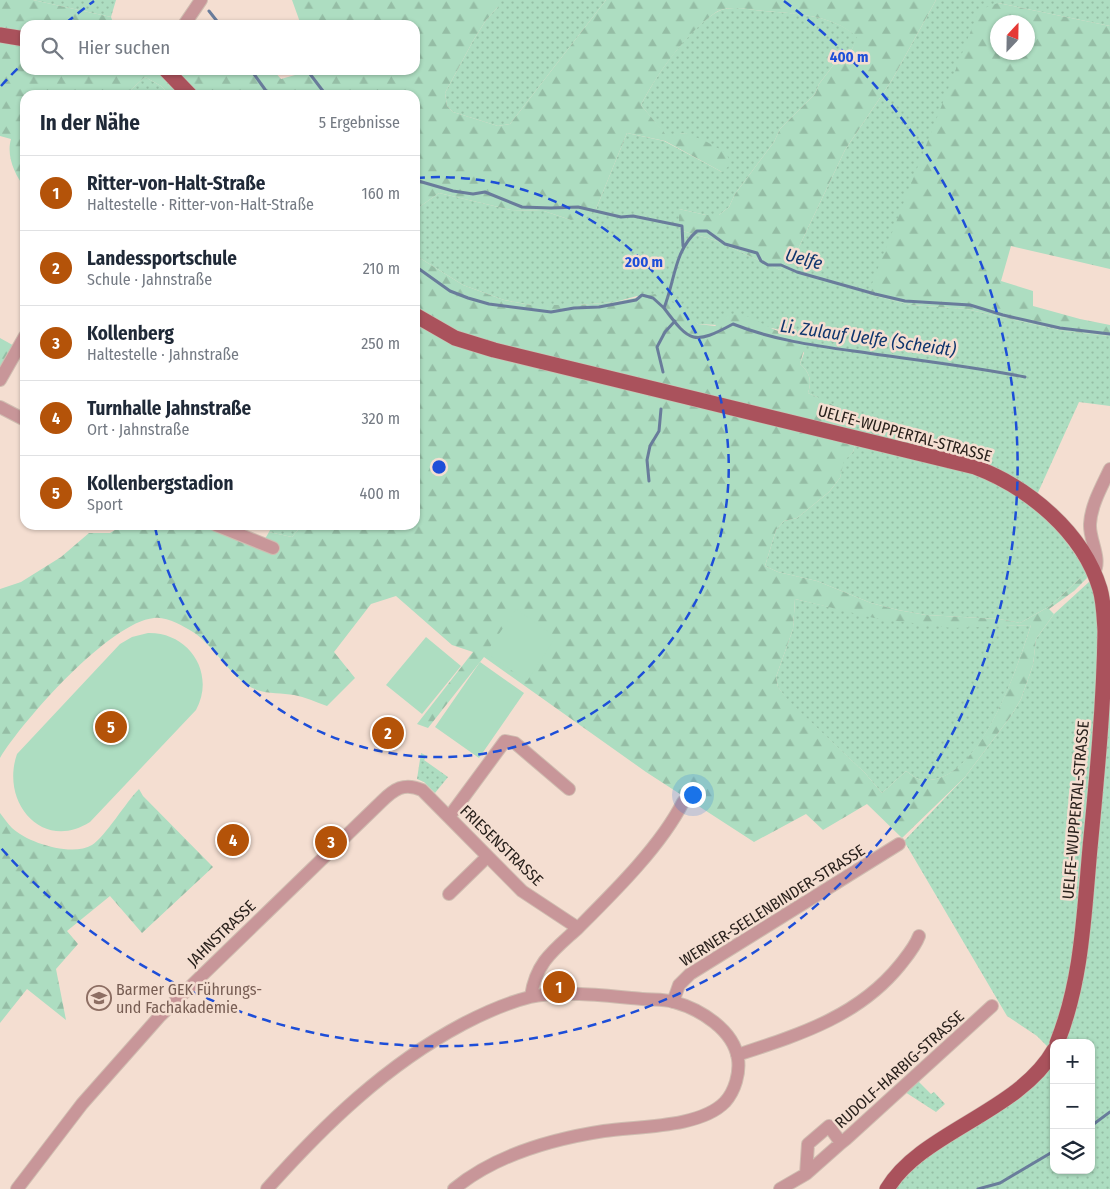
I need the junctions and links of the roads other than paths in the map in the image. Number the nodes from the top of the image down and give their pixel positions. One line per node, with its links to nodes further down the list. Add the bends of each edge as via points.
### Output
1 (201, 0): 2 (street)
2 (187, 20)
3 (0, 35): 4 (main road)
4 (20, 38)
5 (171, 75): 6 (main road)
6 (185, 90)
7 (420, 318): 15 (main road, UELFE-WUPPERTAL-STRASSE, via 455,338 494,350 928,454 992,474 1021,490 1048,513 1073,541)
8 (20, 345): 9 (street)
9 (0, 380)
10 (0, 407): 11 (street)
11 (20, 417)
12 (1110, 469): 15 (street, via 1090,520 1097,564)
13 (229, 530): 14 (street)
14 (274, 548)
15 (1094, 573): 28 (main road, UELFE-WUPPERTAL-STRASSE, via 1102,601 1105,631 1094,805 1078,972)
16 (404, 786): 19 (street, FRIESENSTRASSE, via 422,790); 33 (street, JAHNSTRASSE, via 381,802 159,1017 82,1104)
17 (569, 789): 19 (street, via 515,743 505,740)
18 (683, 802): 23 (street, via 659,840)
19 (449, 817): 21 (street, FRIESENSTRASSE)
20 (899, 844): 26 (street, WERNER-SEELENBINDER-STRASSE, via 690,974 679,985)
21 (487, 857): 22 (street); 23 (street, FRIESENSTRASSE, via 522,891)
22 (449, 894)
23 (578, 928): 25 (street, via 542,961)
24 (918, 936): 29 (street, via 900,966 869,997 824,1024)
25 (531, 996): 26 (street, via 609,996); 34 (street, via 492,1009 429,1043 350,1103)
26 (673, 1002): 29 (street, via 714,1022 727,1034)
27 (992, 1006): 31 (street, RUDOLF-HARBIG-STRASSE)
28 (1060, 1039)
29 (737, 1055): 35 (street, via 737,1075 729,1095 725,1102 703,1116 603,1131 541,1145 502,1160)
30 (1050, 1056): 37 (main road, via 1014,1092 907,1165)
31 (841, 1143): 32 (street); 32 (street, RUDOLF-HARBIG-STRASSE, via 829,1126 808,1144)
32 (806, 1174): 36 (street)
33 (17, 1189)
34 (267, 1189)
35 (454, 1189)
36 (780, 1189)
37 (887, 1189)

